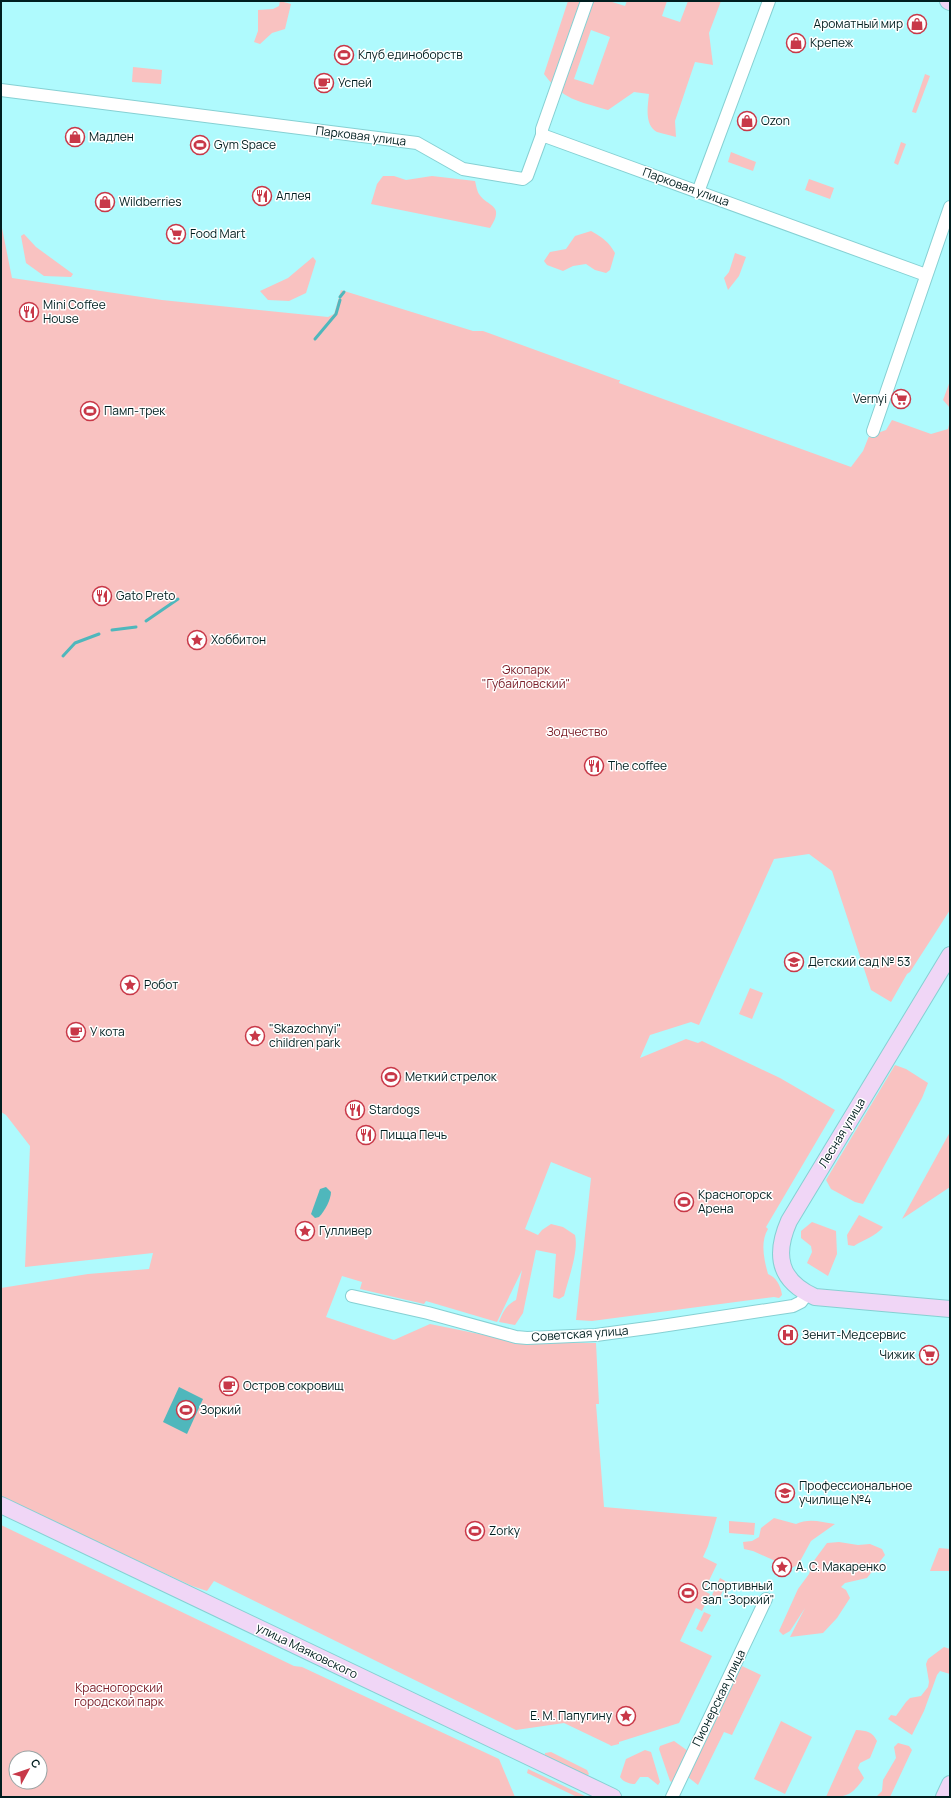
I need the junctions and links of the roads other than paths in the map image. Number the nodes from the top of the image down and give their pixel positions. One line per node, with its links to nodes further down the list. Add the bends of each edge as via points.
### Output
1 (588, 1): 4 (street)
2 (770, 1): 5 (street)
3 (1, 90): 4 (street, Парковая улица, via 417,143 463,169 523,179 527,176)
4 (542, 135): 5 (street, Парковая улица)
5 (698, 192): 7 (street, Парковая улица)
6 (950, 207): 7 (street)
7 (926, 275): 8 (street)
8 (873, 431)
9 (950, 956): 10 (street, Лесная улица, via 812,1181 784,1232 780,1249 782,1266 794,1285)
10 (807, 1294): 11 (street, Советская улица, via 801,1302 793,1306 648,1328 541,1338 516,1337); 12 (street, Лесная улица, via 827,1299)
11 (352, 1296)
12 (950, 1309)
13 (1, 1505): 16 (street, улица Маяковского)
14 (766, 1599): 17 (street, Пионерская улица)
15 (950, 1784): 18 (street)
16 (613, 1797)
17 (672, 1797)
18 (944, 1797)

